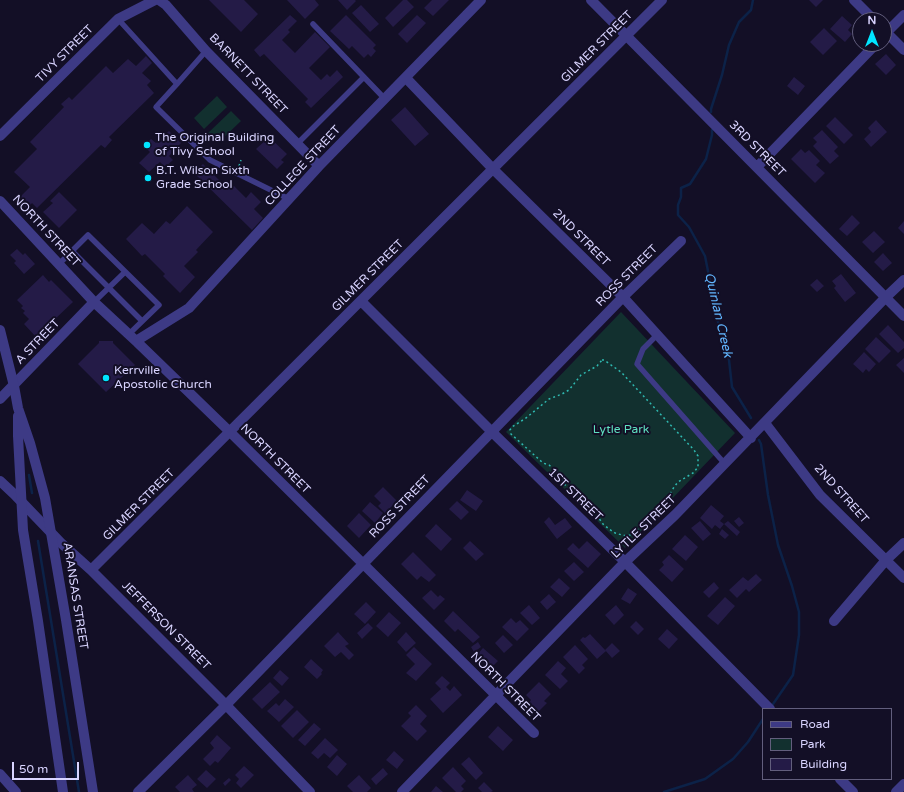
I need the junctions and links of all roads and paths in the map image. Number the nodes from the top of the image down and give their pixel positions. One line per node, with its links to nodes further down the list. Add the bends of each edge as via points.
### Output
1 (155, 0): 9 (street, TIVY STREET)
2 (159, 0): 15 (street, BARNETT STREET)
3 (481, 0): 18 (street, COLLEGE STREET)
4 (590, 0): 12 (street, 3RD STREET)
5 (662, 0): 12 (street, GILMER STREET)
6 (854, 0): 7 (street)
7 (866, 12)
8 (904, 15): 11 (street)
9 (118, 19): 19 (lane); 21 (street, TIVY STREET)
10 (313, 24): 17 (lane)
11 (892, 26)
12 (626, 36): 24 (street, 3RD STREET); 25 (street, GILMER STREET)
13 (892, 39): 14 (street)
14 (904, 50)
15 (206, 51): 19 (lane); 22 (street, BARNETT STREET)
16 (868, 52): 24 (street)
17 (364, 77): 20 (lane); 22 (lane)
18 (406, 78): 20 (street, COLLEGE STREET); 25 (street, 2ND STREET)
19 (177, 84): 26 (lane, via 156,107 210,160)
20 (385, 99): 23 (street, COLLEGE STREET)
21 (0, 136)
22 (297, 144): 23 (street, BARNETT STREET)
23 (319, 166): 26 (street, COLLEGE STREET)
24 (757, 167): 35 (street, 3RD STREET)
25 (493, 169): 34 (street, 2ND STREET); 37 (street, GILMER STREET)
26 (290, 199): 42 (street, COLLEGE STREET, via 189,308)
27 (0, 201): 30 (street, NORTH STREET)
28 (680, 241): 34 (street, ROSS STREET)
29 (72, 251): 30 (lane); 31 (lane, via 88,235); 33 (lane)
30 (59, 264): 36 (street, NORTH STREET)
31 (125, 272): 33 (lane); 39 (lane, via 159,305)
32 (904, 280): 35 (street, LYTLE STREET)
33 (109, 288): 36 (lane); 39 (lane)
34 (623, 298): 41 (street, 2ND STREET); 48 (street, ROSS STREET)
35 (885, 298): 38 (street, 3RD STREET); 46 (street, LYTLE STREET)
36 (94, 302): 42 (street, NORTH STREET); 43 (street, A STREET)
37 (361, 302): 47 (street, GILMER STREET); 48 (street, 1ST STREET)
38 (904, 316)
39 (142, 321): 42 (lane)
40 (0, 330): 43 (street, ARANSAS STREET)
41 (657, 335): 50 (street, 2ND STREET); 51 (lane, via 642,349 637,364)
42 (133, 338): 47 (street, NORTH STREET)
43 (14, 386): 44 (street, A STREET); 45 (street, ARANSAS STREET)
44 (0, 399)
45 (18, 408): 53 (street, ARANSAS STREET); 54 (street, ARANSAS STREET, via 42,484)
46 (765, 423): 50 (street, LYTLE STREET); 56 (street, 2ND STREET, via 820,495)
47 (230, 432): 58 (street, NORTH STREET); 59 (street, GILMER STREET)
48 (492, 432): 57 (street, 1ST STREET); 58 (street, ROSS STREET)
49 (511, 434): 49 (path, via 512,427 549,399 569,390 581,375 604,360 621,372 694,450 698,456 698,467 678,482 660,507 633,534 627,536 615,533 603,524 588,506 567,488 553,468 543,463)
50 (750, 438): 51 (street, LYTLE STREET)
51 (725, 464): 57 (street, LYTLE STREET)
52 (0, 481): 53 (street, JEFFERSON STREET)
53 (21, 502): 54 (street, JEFFERSON STREET); 70 (street, ARANSAS STREET, via 23,530)
54 (51, 532): 59 (street, JEFFERSON STREET); 71 (street, ARANSAS STREET)
55 (904, 543): 56 (street)
56 (886, 560): 60 (street, 2ND STREET); 61 (street)
57 (625, 562): 62 (street, LYTLE STREET); 64 (street, 1ST STREET)
58 (362, 564): 62 (street, NORTH STREET); 63 (street, ROSS STREET)
59 (92, 570): 63 (street, JEFFERSON STREET)
60 (904, 578)
61 (834, 621)
62 (495, 696): 65 (street, NORTH STREET); 74 (street, LYTLE STREET)
63 (226, 705): 72 (street, ROSS STREET); 73 (street, JEFFERSON STREET)
64 (766, 705)
65 (534, 733)
66 (0, 774): 69 (street)
67 (841, 780): 75 (street)
68 (904, 784): 76 (street)
69 (16, 792)
70 (63, 792)
71 (94, 792)
72 (138, 792)
73 (310, 792)
74 (402, 792)
75 (853, 792)
76 (896, 792)

